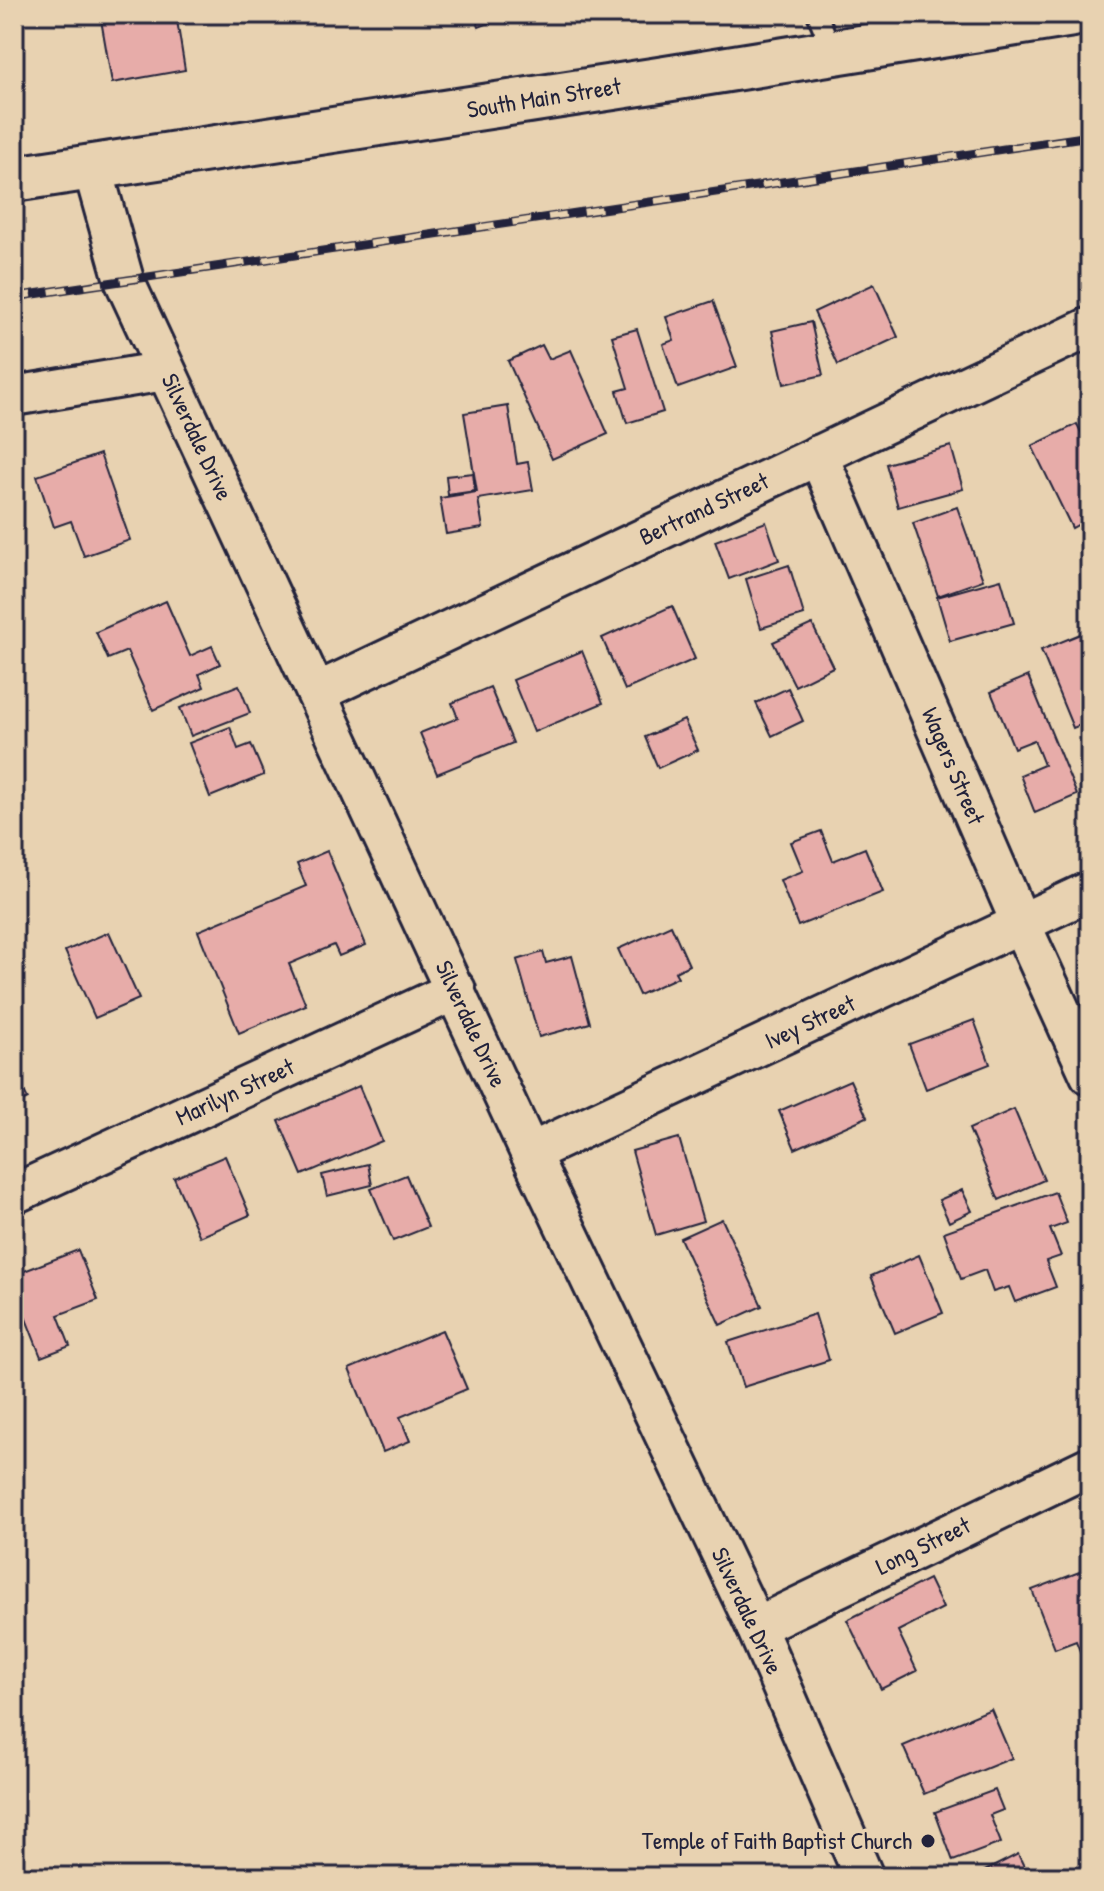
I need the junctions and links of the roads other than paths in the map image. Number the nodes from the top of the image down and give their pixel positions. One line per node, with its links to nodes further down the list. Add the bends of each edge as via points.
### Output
1 (1073, 14): 2 (street, South Main Street, via 912,33)
2 (825, 33): 3 (street, South Main Street)
3 (92, 166): 4 (street, South Main Street); 6 (street, Silverdale Drive, via 124,280)
4 (14, 179)
5 (1090, 327): 8 (street, Bertrand Street)
6 (165, 371): 7 (street); 9 (street, Silverdale Drive)
7 (14, 396)
8 (818, 455): 9 (street, Bertrand Street); 11 (street, Wagers Street)
9 (318, 692): 12 (street, Silverdale Drive)
10 (1090, 891): 11 (street, Ivey Street)
11 (1021, 924): 13 (street, Wagers Street); 14 (street, Ivey Street)
12 (456, 990): 14 (street, Silverdale Drive); 15 (street, Marilyn Street)
13 (1090, 1075)
14 (530, 1153): 17 (street, Silverdale Drive)
15 (14, 1194)
16 (1090, 1466): 17 (street, Long Street)
17 (756, 1627): 18 (street, Silverdale Drive)
18 (864, 1877)

